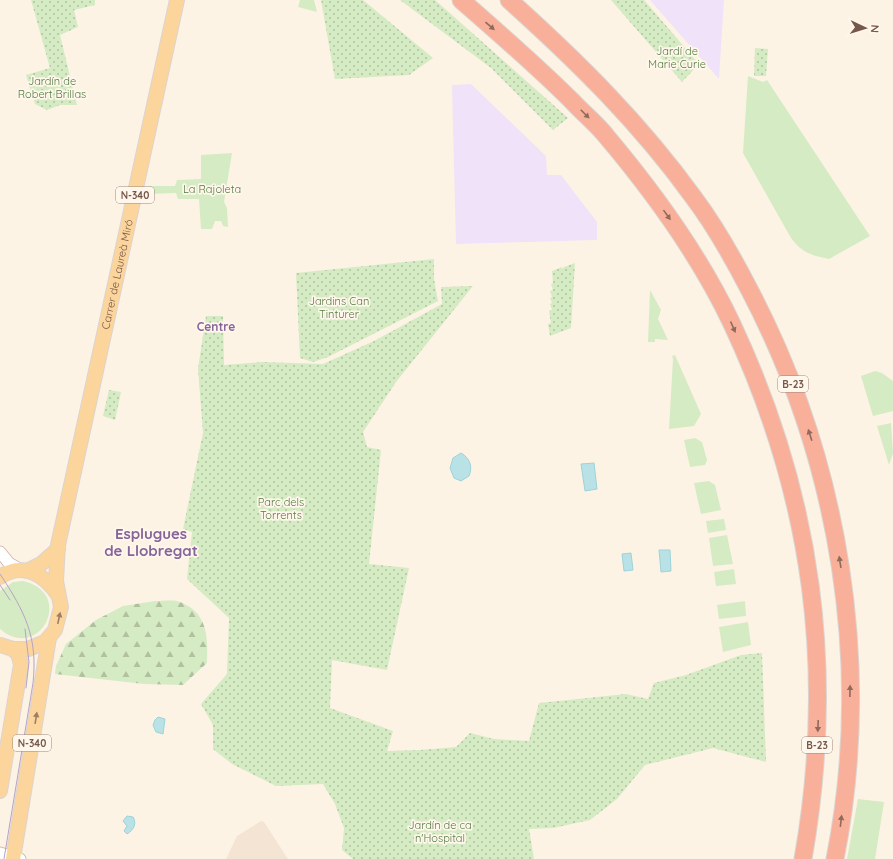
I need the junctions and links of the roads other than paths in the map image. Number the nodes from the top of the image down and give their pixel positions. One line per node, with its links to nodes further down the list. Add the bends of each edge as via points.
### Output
1 (177, 0): 4 (main road, Carrer de Laureà Miró / N-340)
2 (461, 0): 14 (highway, B-23, one-way to 14, via 543,72 606,135 669,217 731,322 769,411 784,459 806,551 816,631 818,726)
3 (509, 0): 15 (highway, B-23, one-way to 3, via 847,773 850,724 851,675 842,579 822,475 788,370 738,268 695,199 634,121 561,47)
4 (58, 549): 6 (main road, via 41,564); 8 (main road, Carrer de Laureà Miró / N-340)
5 (0, 552): 6 (street, via 10,563)
6 (24, 570): 7 (main road); 8 (main road, via 43,576)
7 (0, 577)
8 (58, 595): 9 (main road, Carrer de Laureà Miró / N-340, one-way to 8, via 60,616)
9 (49, 638): 11 (main road, via 34,647); 13 (main road, Carrer de Laureà Miró / N-340, one-way to 9)
10 (0, 644): 11 (main road)
11 (13, 649): 12 (main road, N-340, via 20,658 18,680)
12 (0, 791)
13 (12, 857)
14 (803, 859)
15 (835, 859)

